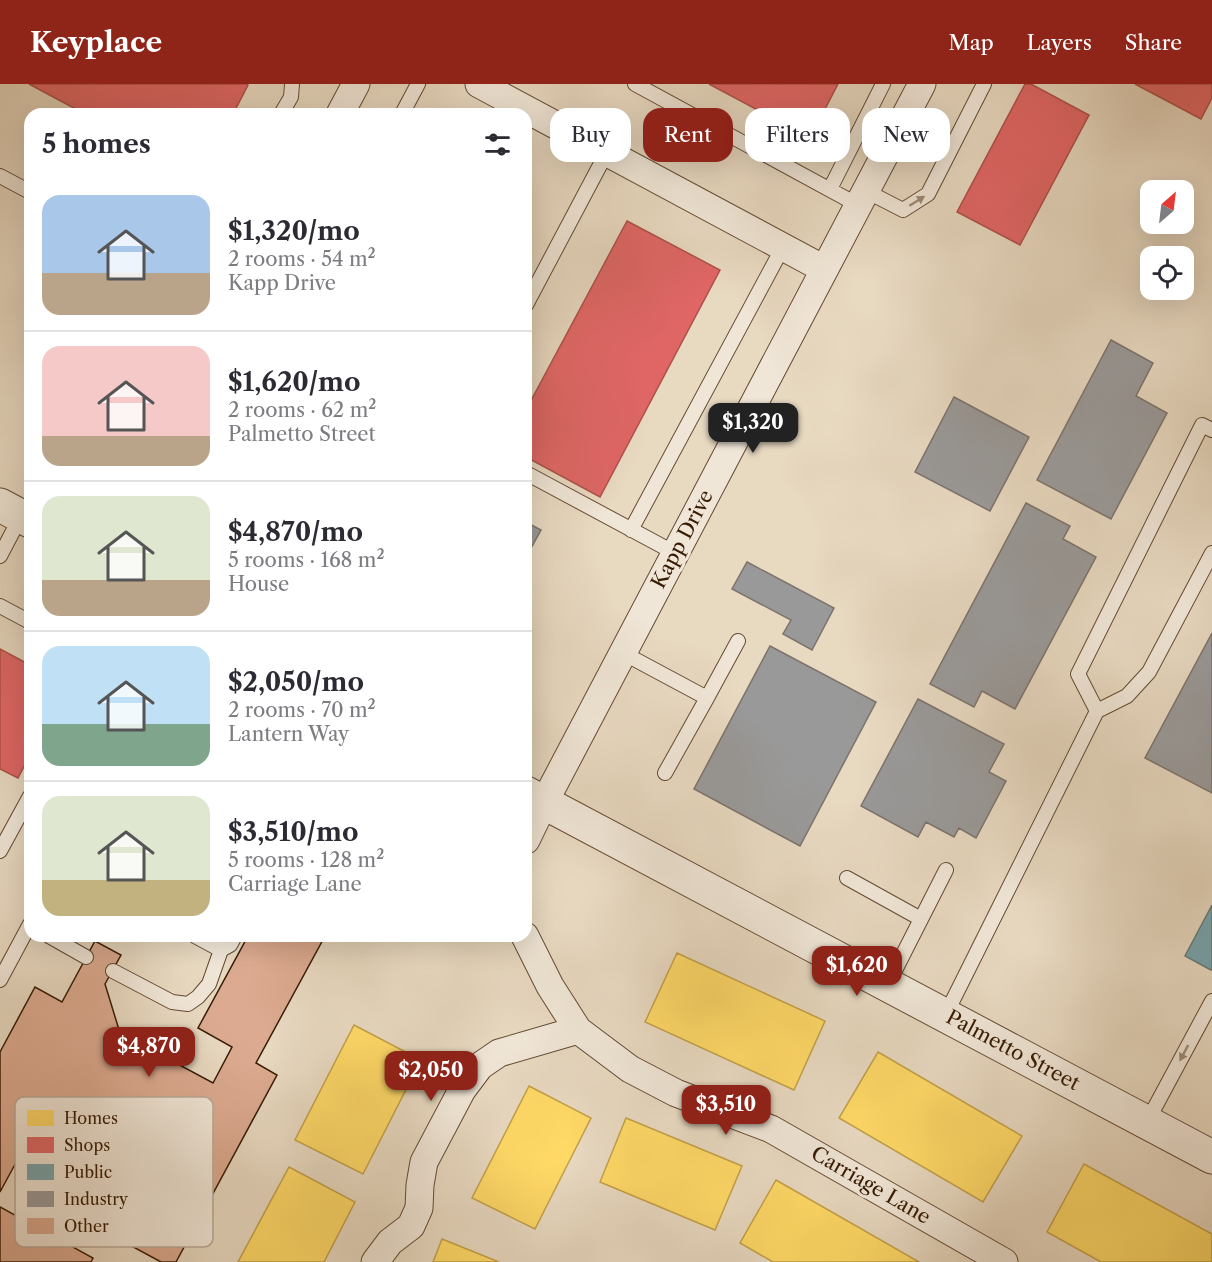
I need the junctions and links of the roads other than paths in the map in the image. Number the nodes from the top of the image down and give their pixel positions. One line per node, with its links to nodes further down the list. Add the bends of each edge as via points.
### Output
1 (292, 84): 9 (lane)
2 (356, 84): 10 (street)
3 (418, 84): 11 (lane)
4 (479, 84): 12 (street)
5 (635, 84): 19 (lane)
6 (883, 84): 19 (lane)
7 (922, 84): 20 (street, Kapp Drive)
8 (984, 84): 20 (lane, one-way to 8, via 903,210 928,194)
9 (285, 108)
10 (343, 108)
11 (405, 108)
12 (524, 108)
13 (532, 112): 14 (street)
14 (550, 122)
15 (602, 162): 23 (lane)
16 (626, 162): 21 (street)
17 (0, 176): 18 (lane)
18 (24, 189)
19 (830, 189): 20 (lane)
20 (862, 198): 22 (street, Kapp Drive)
21 (783, 247): 22 (street); 27 (lane)
22 (824, 269): 29 (street, Kapp Drive)
23 (532, 294)
24 (1212, 430): 36 (lane, via 1202,425 1078,674)
25 (532, 476): 27 (lane)
26 (17, 514): 30 (lane)
27 (631, 530): 29 (lane)
28 (1212, 553): 36 (lane, via 1149,672 1127,696)
29 (675, 554): 34 (street, Kapp Drive)
30 (0, 556)
31 (0, 606): 32 (lane)
32 (24, 619)
33 (738, 641): 35 (lane)
34 (623, 653): 35 (lane); 38 (street, Kapp Drive)
35 (707, 698): 37 (lane)
36 (1097, 711): 55 (lane)
37 (665, 773)
38 (535, 798): 53 (street, Palmetto Street)
39 (24, 807): 40 (lane)
40 (0, 851)
41 (946, 870): 43 (lane)
42 (847, 878): 43 (lane)
43 (921, 919): 53 (lane)
44 (24, 936): 52 (lane)
45 (60, 942): 50 (lane)
46 (206, 942): 49 (lane)
47 (232, 942): 49 (lane)
48 (528, 942): 56 (street, Carriage Lane)
49 (221, 950): 51 (lane, via 209,984 188,1004 172,1002)
50 (86, 957)
51 (113, 971)
52 (0, 980)
53 (888, 984): 55 (street, Palmetto Street)
54 (1212, 1001): 57 (lane, one-way to 57)
55 (946, 1014): 57 (street, Palmetto Street)
56 (578, 1030): 59 (street, via 499,1053 480,1066 462,1090 424,1162 419,1208 411,1226 390,1242); 60 (street, Carriage Lane, via 630,1069 676,1093 771,1129)
57 (1147, 1122): 58 (street, Palmetto Street)
58 (1212, 1157)
59 (375, 1262)
60 (1004, 1262)

